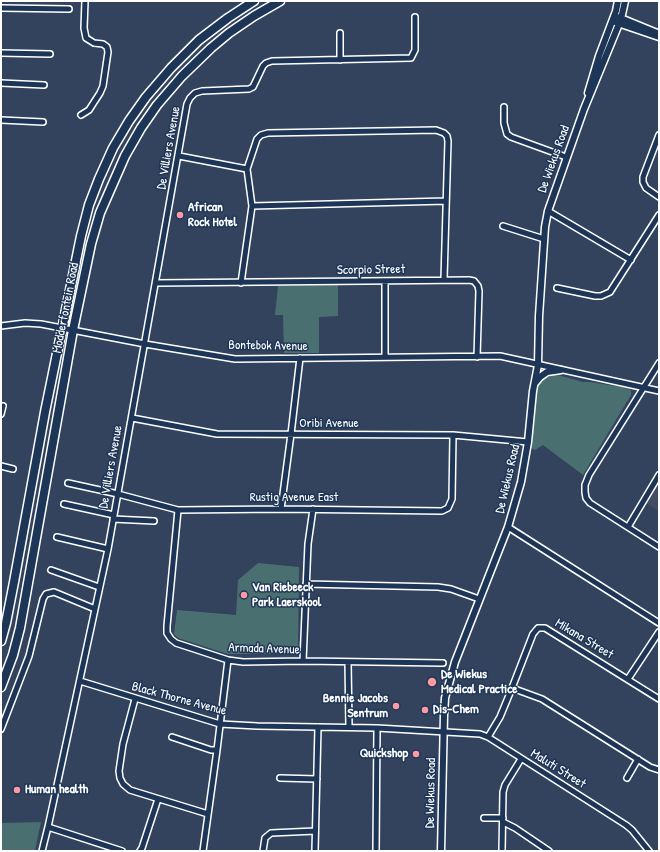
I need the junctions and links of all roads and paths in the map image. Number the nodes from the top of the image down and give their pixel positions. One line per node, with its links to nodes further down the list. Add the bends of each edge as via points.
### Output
1 (85, 1): 21 (street, via 86,38 94,43 103,44 108,52 103,86 89,110)
2 (254, 1): 42 (main road, Modderfontein Road, via 199,40 171,68 129,120 113,148 89,205)
3 (280, 1): 43 (main road, Modderfontein Road, via 248,20 211,48 182,76 140,128 100,213)
4 (618, 1): 9 (street, De Wiekus Road)
5 (625, 1): 10 (street, De Wiekus Road)
6 (1, 8): 7 (street)
7 (69, 9)
8 (415, 17): 16 (street, via 414,53 411,58)
9 (613, 18): 10 (street); 20 (street, De Wiekus Road, via 592,77)
10 (620, 21): 12 (street); 13 (street); 20 (street, De Wiekus Road)
11 (340, 33): 16 (street)
12 (659, 33)
13 (659, 37)
14 (1, 53): 15 (street)
15 (50, 54)
16 (340, 60): 25 (street, De Villiers Avenue, via 272,61 263,66 253,87 249,89 196,93 187,104)
17 (1, 83): 18 (street)
18 (44, 85)
19 (504, 107): 26 (street, via 507,134)
20 (584, 109): 26 (street, De Wiekus Road)
21 (81, 115)
22 (1, 120): 23 (street)
23 (43, 122)
24 (659, 135): 28 (street, via 643,182 646,188)
25 (179, 156): 27 (street); 38 (street, De Villiers Avenue)
26 (566, 158): 31 (street, De Wiekus Road)
27 (247, 170): 29 (street, via 257,139 268,133 436,130 447,136); 30 (street)
28 (659, 197)
29 (446, 201): 30 (street); 36 (street)
30 (252, 206): 39 (street)
31 (548, 211): 34 (street, De Wiekus Road); 35 (street)
32 (659, 215): 35 (street)
33 (503, 226): 34 (street)
34 (544, 239): 49 (street, De Wiekus Road)
35 (631, 260): 40 (street, via 614,288 601,296)
36 (444, 279): 37 (street, Scorpio Street); 46 (street, Scorpio Street, via 469,280 478,286)
37 (385, 281): 39 (street, Scorpio Street); 45 (street)
38 (156, 283): 39 (street, Scorpio Street); 44 (street, De Villiers Avenue)
39 (241, 283)
40 (557, 288)
41 (1, 326): 42 (street, Bontebok Avenue, via 25,323)
42 (62, 328): 43 (street, Bontebok Avenue); 83 (main road, Modderfontein Road)
43 (73, 330): 44 (street, Bontebok Avenue); 90 (main road, Modderfontein Road, via 20,628)
44 (145, 344): 47 (street, Bontebok Avenue, via 235,359); 56 (street, De Villiers Avenue)
45 (385, 357): 46 (street, Bontebok Avenue); 47 (street, Bontebok Avenue)
46 (477, 357): 49 (street, Bontebok Avenue, via 508,357)
47 (300, 358): 57 (street)
48 (659, 363): 52 (street)
49 (538, 365): 50 (street, Bontebok Avenue); 51 (street, De Wiekus Road)
50 (561, 370): 51 (street, via 547,372); 52 (street, Bontebok Avenue)
51 (534, 384): 59 (street, De Wiekus Road)
52 (643, 388): 53 (street, Bontebok Avenue); 72 (street, via 585,485 586,498 590,503)
53 (659, 391)
54 (2, 406): 55 (street)
55 (1, 414)
56 (132, 418): 57 (street, Oribi Avenue, via 217,434); 64 (street, De Villiers Avenue)
57 (292, 434): 58 (street, Oribi Avenue); 66 (street)
58 (453, 435): 59 (street, Oribi Avenue); 67 (street, Rustig Avenue East, via 452,499 450,506 445,510)
59 (528, 442): 71 (street, De Wiekus Road, via 521,482)
60 (1, 466): 61 (street)
61 (13, 469)
62 (659, 475): 72 (street)
63 (68, 483): 64 (street, Rustig Avenue East)
64 (118, 494): 68 (street, Rustig Avenue East); 69 (street, De Villiers Avenue)
65 (64, 504): 69 (street)
66 (281, 508): 67 (street, Rustig Avenue East); 68 (street, Rustig Avenue East)
67 (312, 509): 77 (street)
68 (178, 510): 84 (street, Armada Avenue, via 168,633 176,643)
69 (113, 517): 70 (street); 75 (street, De Villiers Avenue)
70 (154, 521)
71 (508, 527): 79 (street, De Wiekus Road); 81 (street)
72 (628, 527): 74 (street)
73 (57, 537): 75 (street)
74 (659, 547)
75 (108, 549): 78 (street, De Villiers Avenue)
76 (51, 570): 78 (street)
77 (306, 584): 79 (street, via 438,586); 85 (street)
78 (99, 587): 80 (street, De Villiers Avenue)
79 (479, 599): 99 (street, De Wiekus Road, via 449,682 445,698)
80 (95, 609): 89 (street, De Villiers Avenue); 98 (street, via 54,592 46,594 29,656)
81 (659, 623)
82 (659, 632): 88 (street)
83 (1, 641)
84 (228, 660): 85 (street, Armada Avenue); 94 (street)
85 (303, 661): 86 (street, Armada Avenue)
86 (348, 662): 87 (street, Armada Avenue); 96 (street)
87 (443, 663)
88 (628, 679): 91 (street, Mikana Street, via 545,628 541,628 533,634); 93 (street, Mikana Street)
89 (80, 681): 92 (street, Black Thorne Avenue); 113 (street, De Villiers Avenue)
90 (1, 687)
91 (512, 688): 101 (street, Mikana Street); 104 (street, via 542,699)
92 (135, 699): 94 (street, Black Thorne Avenue); 109 (street, via 123,744 120,778 130,790)
93 (659, 699)
94 (220, 724): 95 (street, Black Thorne Avenue); 102 (street)
95 (318, 727): 96 (street, Black Thorne Avenue); 108 (street)
96 (349, 727): 97 (street, Black Thorne Avenue)
97 (377, 728): 99 (street, Black Thorne Avenue); 121 (street)
98 (1, 729)
99 (443, 732): 101 (street, Maluti Street, via 475,733); 122 (street, De Wiekus Road)
100 (172, 737): 102 (street)
101 (488, 737): 103 (street, Maluti Street)
102 (217, 750): 110 (street)
103 (521, 759): 112 (street, via 505,785); 125 (street, Maluti Street, via 626,825)
104 (638, 759): 105 (street); 107 (street)
105 (659, 770)
106 (280, 778): 108 (street)
107 (627, 778)
108 (317, 779): 114 (street)
109 (158, 799): 110 (street); 117 (street)
110 (208, 814): 118 (street)
111 (484, 818): 112 (street)
112 (503, 820): 123 (street); 124 (street)
113 (48, 827): 115 (street, De Villiers Avenue); 116 (street)
114 (315, 831): 119 (street, via 271,832 265,838); 120 (street)
115 (42, 851)
116 (122, 851)
117 (140, 851)
118 (203, 851)
119 (263, 851)
120 (315, 851)
121 (376, 851)
122 (441, 851)
123 (502, 851)
124 (549, 851)
125 (649, 851)

